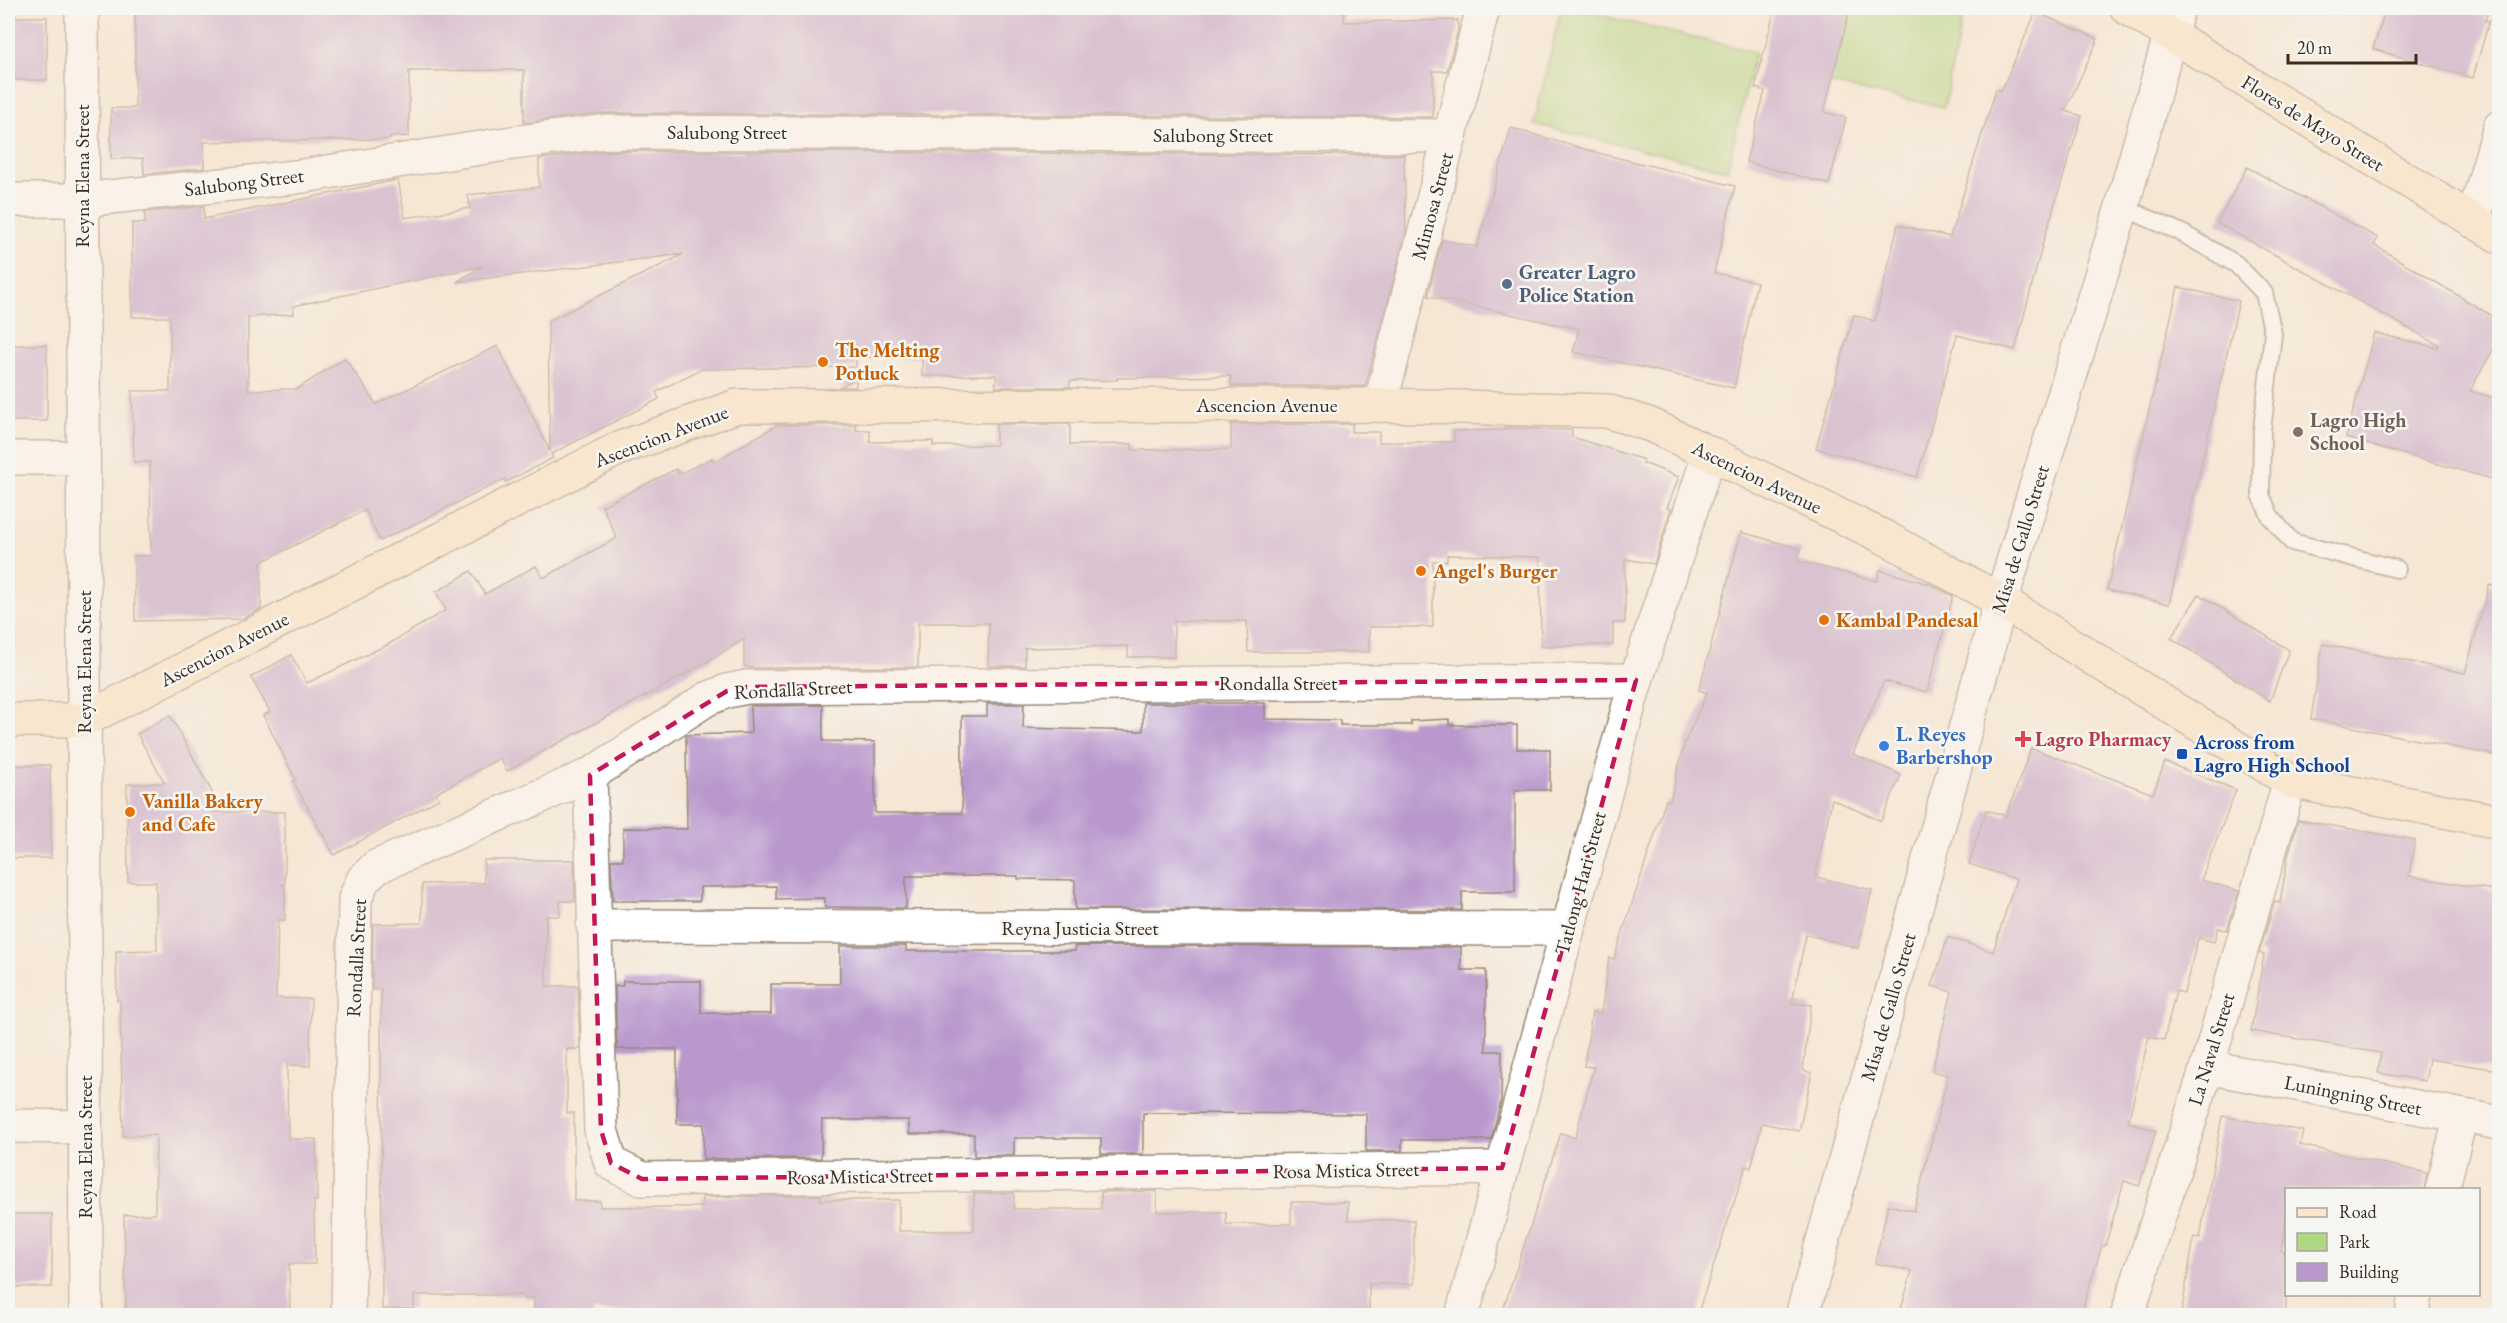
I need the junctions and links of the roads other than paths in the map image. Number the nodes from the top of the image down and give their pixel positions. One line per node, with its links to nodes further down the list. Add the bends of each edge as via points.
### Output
1 (82, 8): 8 (street, Reyna Elena Street)
2 (1483, 8): 6 (street, Mimosa Street)
3 (2127, 8): 4 (street, Flores de Mayo Street)
4 (2174, 21): 9 (street, Misa de Gallo Street); 10 (street, Flores de Mayo Street)
5 (2499, 127): 10 (street)
6 (1450, 136): 8 (street, Salubong Street, via 602,132 296,177); 11 (street, Mimosa Street)
7 (8, 200): 8 (street, Salubong Street)
8 (82, 200): 14 (street, Reyna Elena Street)
9 (2122, 207): 15 (lane, via 2180,232 2236,264 2264,292 2273,334 2262,429 2261,495 2270,516 2292,543); 16 (street, Misa de Gallo Street)
10 (2486, 229)
11 (1380, 405): 12 (street, Ascencion Avenue, via 1607,411 1651,425); 19 (street, Ascencion Avenue, via 737,406 618,449)
12 (1708, 454): 16 (street, Ascencion Avenue, via 1886,538); 17 (street, Tatlong Hari Street)
13 (8, 458): 14 (street)
14 (83, 458): 19 (street, Reyna Elena Street)
15 (2397, 569)
16 (2001, 601): 21 (street, Ascencion Avenue); 36 (street, Misa de Gallo Street)
17 (1636, 680): 20 (street, Rondalla Street, via 747,687 707,699); 24 (street, Tatlong Hari Street)
18 (8, 720): 19 (street, Ascencion Avenue)
19 (84, 720): 29 (street, Reyna Elena Street)
20 (591, 775): 23 (street, Rosa Mistica Street); 34 (street, Rondalla Street, via 376,867 363,880 355,899)
21 (2290, 781): 22 (street, Ascencion Avenue); 25 (street, La Naval Street)
22 (2499, 822)
23 (593, 926): 24 (street, Reyna Justicia Street); 30 (street, Rosa Mistica Street, via 601,1130 611,1163 642,1179)
24 (1567, 929): 30 (street, Tatlong Hari Street)
25 (2207, 1067): 26 (street, Luningning Street); 37 (street, La Naval Street)
26 (2461, 1116): 27 (street, Luningning Street); 31 (street)
27 (2499, 1123)
28 (8, 1126): 29 (street)
29 (85, 1127): 33 (street, Reyna Elena Street)
30 (1502, 1168): 35 (street, Tatlong Hari Street)
31 (2443, 1188)
32 (2415, 1296): 38 (street)
33 (86, 1316)
34 (348, 1316)
35 (1462, 1316)
36 (1802, 1316)
37 (2127, 1316)
38 (2412, 1316)

